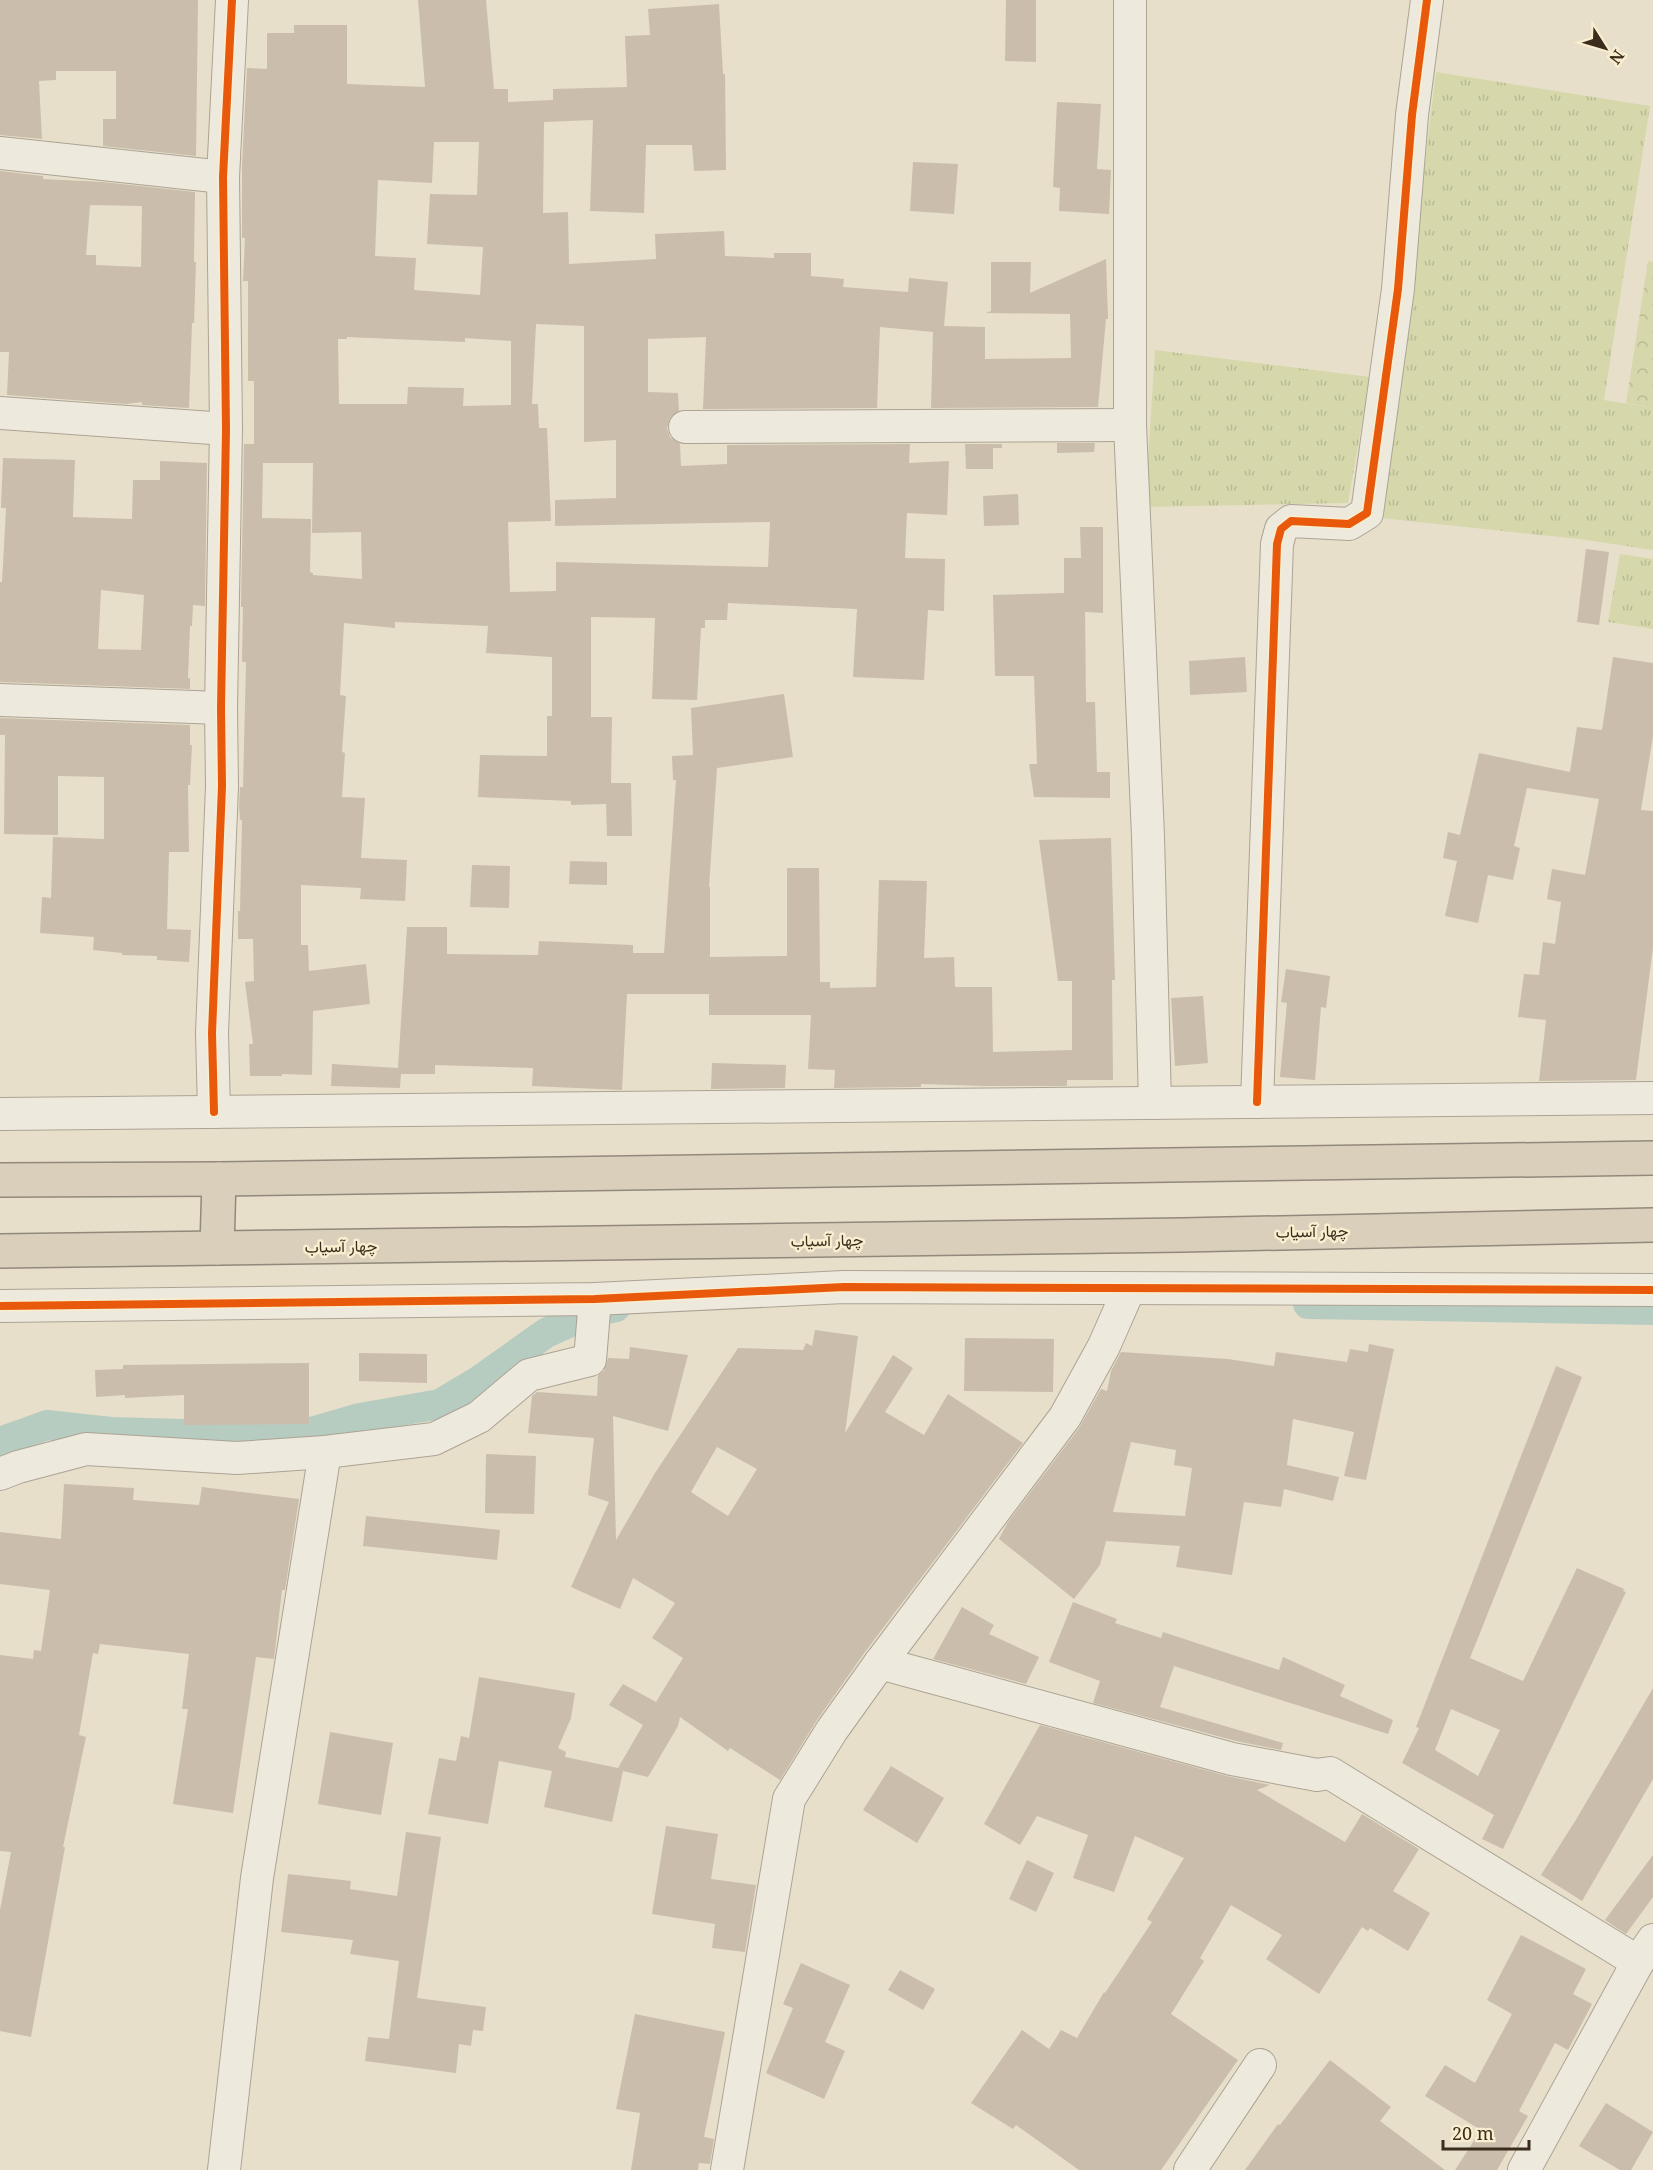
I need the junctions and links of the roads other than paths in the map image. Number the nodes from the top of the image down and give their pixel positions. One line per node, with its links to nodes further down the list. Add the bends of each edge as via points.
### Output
1 (232, 0): 5 (street)
2 (1130, 0): 7 (street)
3 (1427, 0): 13 (street, via 1412,115 1398,289 1367,513 1349,524 1291,521 1281,530 1277,544)
4 (0, 153): 5 (street)
5 (223, 177): 9 (street)
6 (0, 413): 9 (street)
7 (1130, 425): 8 (street); 14 (street)
8 (685, 427)
9 (226, 429): 11 (street)
10 (0, 700): 11 (street)
11 (221, 708): 15 (street, via 222,786 212,1033)
12 (1653, 1098): 13 (street)
13 (1257, 1102): 14 (street)
14 (1155, 1103): 15 (street)
15 (214, 1112): 16 (street)
16 (0, 1114)
17 (1653, 1158): 18 (highway)
18 (219, 1179): 19 (highway); 21 (highway)
19 (0, 1180)
20 (1653, 1225): 21 (highway, چهار آسیاب)
21 (217, 1248): 22 (highway, چهار آسیاب)
22 (0, 1251)
23 (1653, 1290): 25 (street)
24 (595, 1299): 25 (street, via 844,1287); 26 (street); 27 (street, via 590,1360 529,1375 479,1418 434,1439)
25 (1123, 1303): 29 (street, via 1065,1417)
26 (0, 1306)
27 (325, 1452): 28 (street, via 237,1458 86,1449); 32 (street, via 257,1878)
28 (0, 1474)
29 (880, 1663): 30 (street, via 1232,1760 1317,1775 1330,1773); 33 (street, via 789,1799)
30 (1645, 1951): 35 (street)
31 (1260, 2065): 34 (street)
32 (224, 2170)
33 (727, 2170)
34 (1190, 2170)
35 (1524, 2170)

